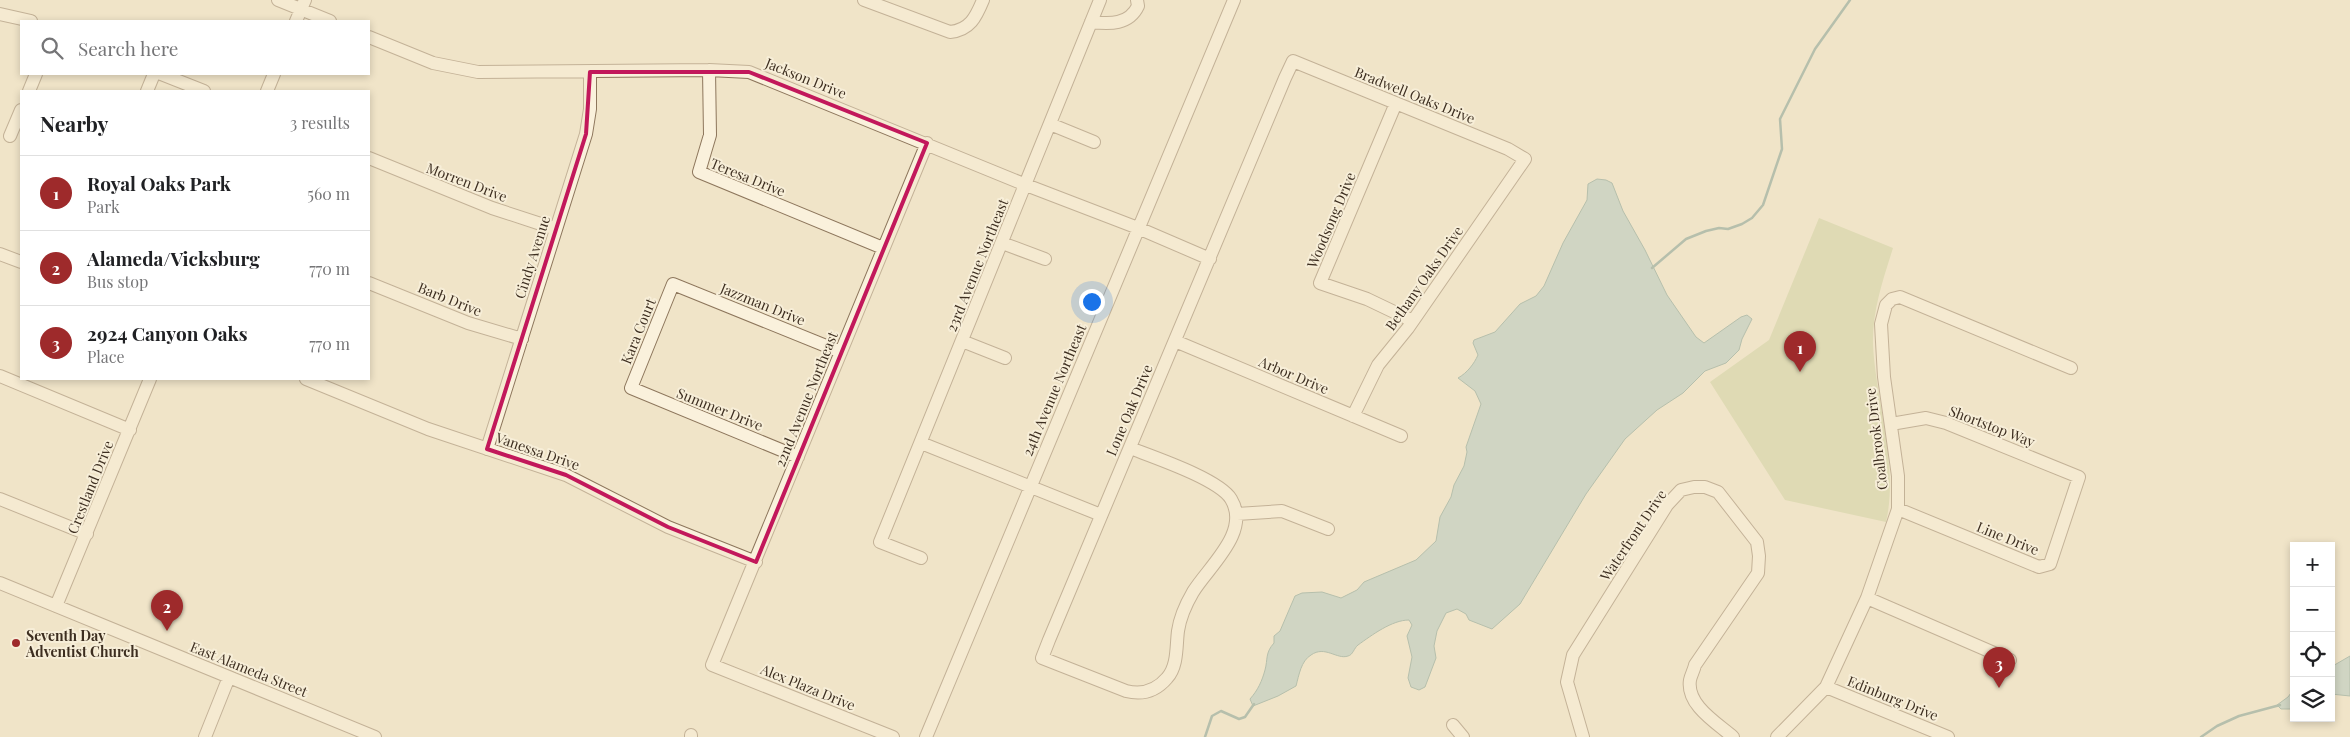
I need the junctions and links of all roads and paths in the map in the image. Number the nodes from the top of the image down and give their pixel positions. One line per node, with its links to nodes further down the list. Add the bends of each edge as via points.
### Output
1 (278, 0): 7 (street)
2 (864, 0): 3 (street, via 944,31 964,29 974,20)
3 (983, 0)
4 (1100, 0): 11 (street, 23rd Avenue Northeast)
5 (1137, 0): 11 (street, via 1136,10 1129,18 1112,24)
6 (1234, 0): 33 (street, 24th Avenue Northeast)
7 (301, 10): 10 (street)
8 (0, 14): 9 (street)
9 (27, 20)
10 (327, 20)
11 (1091, 22): 26 (street, 23rd Avenue Northeast)
12 (370, 37): 15 (street, Jackson Drive, via 433,63 465,71)
13 (1293, 61): 24 (street, Bradwell Oaks Drive); 38 (street, Lone Oak Drive)
14 (709, 70): 15 (street, Jackson Drive); 29 (street, Jackson Drive, via 735,70 759,75); 36 (street, Teresa Drive, via 710,135 699,172)
15 (590, 72): 34 (street, Cindy Avenue, via 589,121)
16 (36, 75): 20 (street)
17 (154, 75): 21 (street)
18 (164, 75): 22 (street)
19 (274, 75): 23 (street)
20 (29, 90)
21 (147, 90)
22 (201, 90)
23 (267, 90)
24 (1396, 103): 31 (street, Bradwell Oaks Drive); 43 (street, Woodsong Drive, via 1320,283)
25 (20, 112): 27 (street)
26 (1050, 124): 28 (street); 32 (street, 23rd Avenue Northeast)
27 (10, 136)
28 (1094, 142)
29 (927, 143): 32 (street, Jackson Drive); 36 (street, 22nd Avenue Northeast)
30 (370, 158): 34 (street, Morren Drive, via 492,208)
31 (1525, 159): 43 (street, Bethany Oaks Drive)
32 (1026, 185): 33 (street, Jackson Drive); 35 (street, 23rd Avenue Northeast)
33 (1138, 228): 38 (street, Jackson Drive); 63 (street, 24th Avenue Northeast)
34 (556, 229): 44 (street, Cindy Avenue)
35 (1002, 243): 39 (street); 45 (street, 23rd Avenue Northeast)
36 (883, 248): 47 (street, 22nd Avenue Northeast)
37 (0, 254): 40 (street)
38 (1210, 259): 46 (street, Lone Oak Drive)
39 (1045, 260)
40 (20, 262)
41 (370, 283): 44 (street, Barb Drive, via 476,326)
42 (674, 284): 47 (street, Jazzman Drive); 53 (street, Kara Court)
43 (1413, 321): 54 (street, Bethany Oaks Drive, via 1378,365)
44 (522, 340): 60 (street, Cindy Avenue)
45 (962, 341): 48 (street); 58 (street, 23rd Avenue Northeast)
46 (1175, 341): 54 (street, Arbor Drive); 59 (street, Lone Oak Drive)
47 (841, 352): 61 (street, 22nd Avenue Northeast)
48 (1005, 358)
49 (2071, 368): 55 (street, Coalbrook Drive, via 1900,297 1892,299 1886,305 1881,324)
50 (0, 376): 56 (street)
51 (150, 380): 56 (street, Crestland Drive)
52 (308, 380): 60 (street, Vanessa Drive, via 428,429)
53 (630, 388): 61 (street, Summer Drive)
54 (1353, 416): 57 (street, Arbor Drive)
55 (1890, 424): 62 (street, Shortstop Way, via 1926,418 1946,423); 65 (street, Coalbrook Drive, via 1898,476)
56 (130, 430): 69 (street, Crestland Drive)
57 (1401, 436)
58 (921, 442): 63 (street); 70 (street, 23rd Avenue Northeast, via 880,542)
59 (1130, 448): 66 (street, via 1214,483 1231,499); 67 (street, Lone Oak Drive)
60 (487, 449): 71 (street, Vanessa Drive, via 566,475 668,527)
61 (798, 457): 71 (street, 22nd Avenue Northeast)
62 (2079, 477): 65 (street, Line Drive, via 2050,564 2039,567)
63 (1030, 486): 67 (street); 83 (street, 24th Avenue Northeast)
64 (0, 499): 69 (street)
65 (1898, 509): 73 (street, Coalbrook Drive)
66 (1237, 514): 67 (street, Lone Oak Drive, via 1231,540 1193,592 1184,611 1173,670 1158,687 1139,693 1126,692 1042,658); 68 (street, via 1282,511)
67 (1102, 515)
68 (1328, 529)
69 (87, 534): 74 (street, Crestland Drive)
70 (921, 558)
71 (756, 562): 76 (street, 22nd Avenue Northeast)
72 (0, 583): 74 (street, East Alameda Street)
73 (1867, 598): 75 (street); 78 (street, Coalbrook Drive)
74 (56, 606): 77 (street, East Alameda Street)
75 (2010, 660)
76 (712, 665): 82 (street, Alex Plaza Drive)
77 (229, 677): 80 (street); 81 (street, East Alameda Street)
78 (1826, 687): 87 (street, Coalbrook Drive); 88 (street, Edinburg Drive)
79 (1453, 725): 84 (street)
80 (205, 737)
81 (375, 737)
82 (893, 737)
83 (926, 737)
84 (1463, 737)
85 (1583, 737): 86 (street, Waterfront Drive, via 1567,682 1573,655 1667,505 1682,490 1705,487 1718,492 1757,542 1759,556 1758,572 1695,665 1690,680 1691,694 1701,710)
86 (1733, 737)
87 (1776, 737)
88 (1948, 737)

